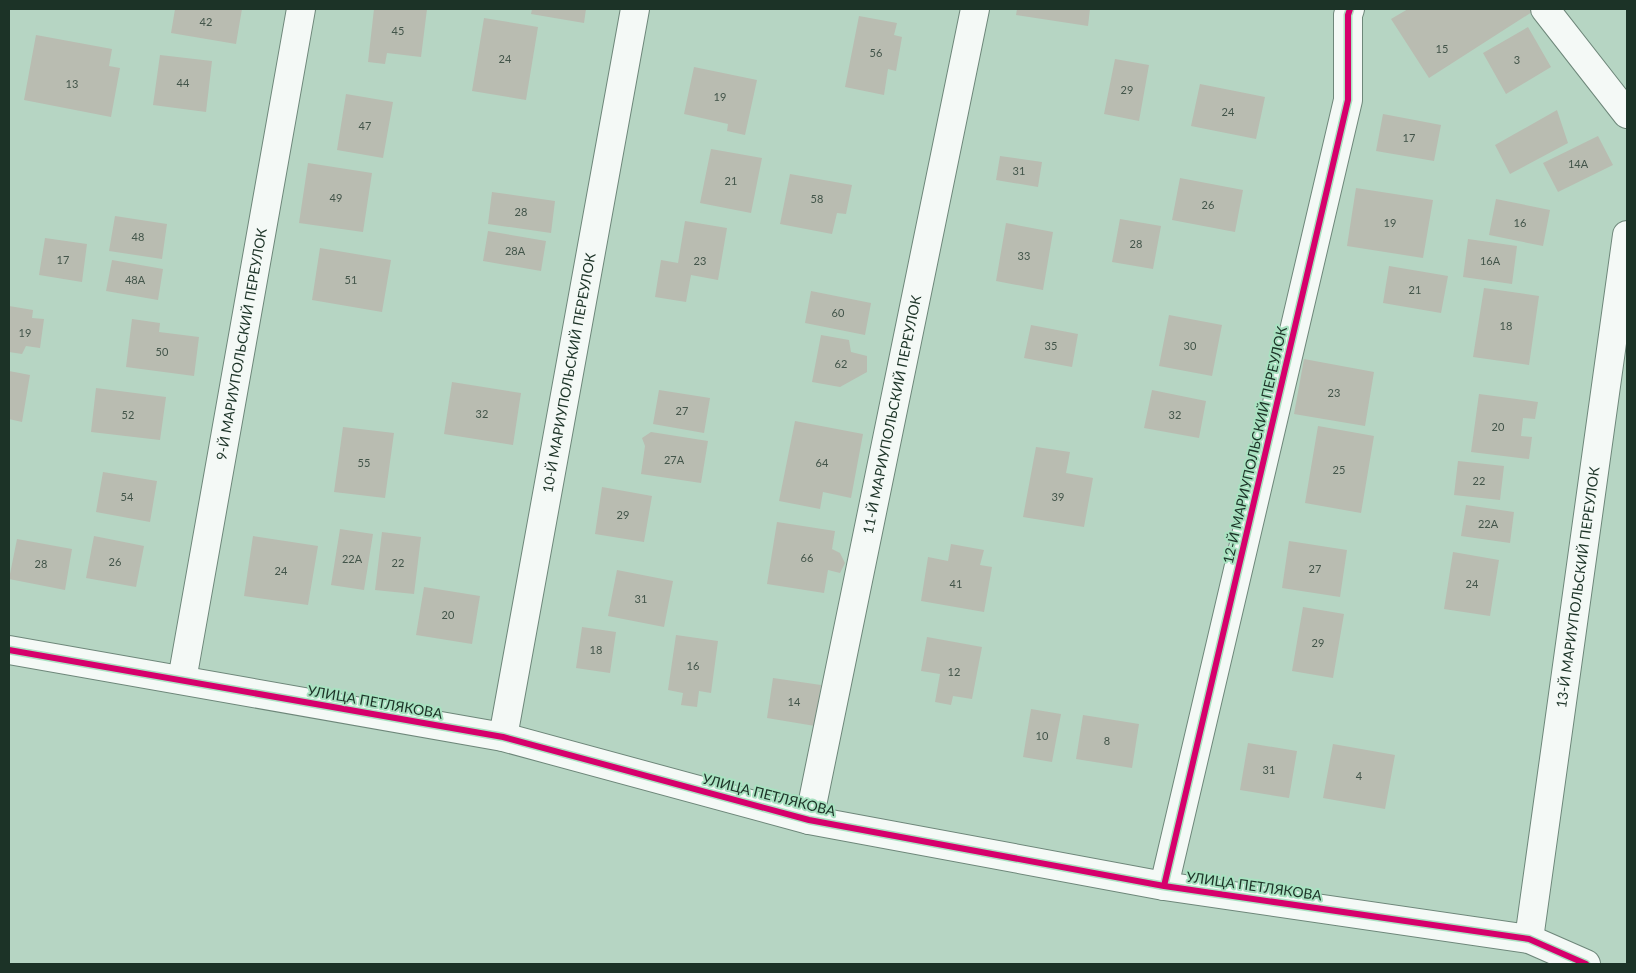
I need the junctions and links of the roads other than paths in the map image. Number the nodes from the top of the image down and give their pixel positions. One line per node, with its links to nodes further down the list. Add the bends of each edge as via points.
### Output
1 (301, 9): 9 (street, 9-Й МАРИУПОЛЬСКИЙ ПЕРЕУЛОК)
2 (636, 9): 10 (street, 10-Й МАРИУПОЛЬСКИЙ ПЕРЕУЛОК)
3 (975, 9): 11 (street, 11-Й МАРИУПОЛЬСКИЙ ПЕРЕУЛОК)
4 (1350, 9): 12 (street, 12-Й МАРИУПОЛЬСКИЙ ПЕРЕУЛОК, via 1348,100)
5 (1545, 9): 6 (street)
6 (1627, 114)
7 (1627, 235): 13 (street, 13-Й МАРИУПОЛЬСКИЙ ПЕРЕУЛОК)
8 (9, 650): 9 (street, УЛИЦА ПЕТЛЯКОВА)
9 (182, 680): 10 (street, УЛИЦА ПЕТЛЯКОВА)
10 (503, 737): 11 (street, УЛИЦА ПЕТЛЯКОВА)
11 (808, 820): 12 (street, УЛИЦА ПЕТЛЯКОВА)
12 (1164, 886): 13 (street, УЛИЦА ПЕТЛЯКОВА)
13 (1529, 939): 14 (street, УЛИЦА ПЕТЛЯКОВА)
14 (1586, 964)

